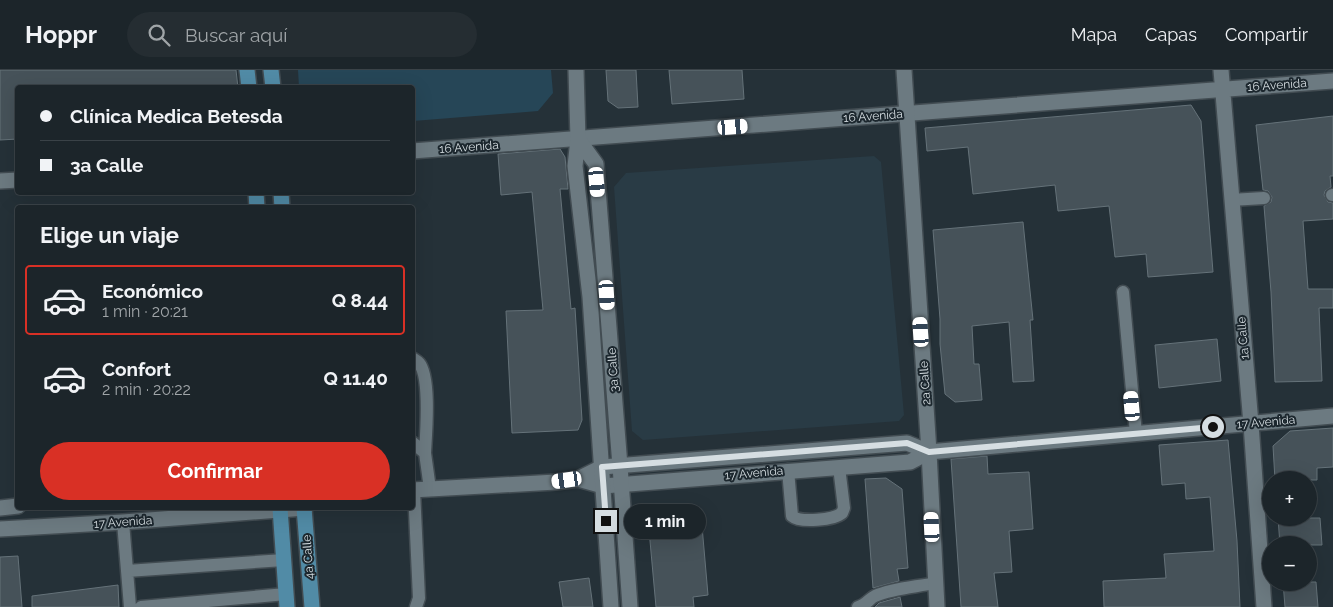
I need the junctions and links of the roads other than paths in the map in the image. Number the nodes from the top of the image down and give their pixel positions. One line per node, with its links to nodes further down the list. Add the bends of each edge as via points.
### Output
1 (247, 70): 7 (main road)
2 (271, 70): 8 (main road)
3 (576, 70): 11 (street, 3a Calle)
4 (904, 70): 10 (street, 2a Calle)
5 (1221, 70): 9 (street, 1a Calle)
6 (1333, 81): 9 (street, 16 Avenida)
7 (248, 85)
8 (272, 85)
9 (1223, 89): 10 (street, 16 Avenida); 16 (street, 1a Calle)
10 (907, 114): 11 (street, 16 Avenida); 25 (street, 2a Calle)
11 (578, 139): 12 (street, 16 Avenida); 18 (street, 3a Calle, via 596,164); 19 (street, 3a Calle, via 575,166)
12 (415, 151)
13 (15, 180): 14 (street)
14 (0, 181)
15 (1264, 198): 16 (lane)
16 (1232, 200): 22 (street, 1a Calle)
17 (1123, 292): 23 (lane)
18 (607, 295): 19 (street); 27 (street, 3a Calle)
19 (590, 296): 28 (street, 3a Calle)
20 (415, 360): 26 (lane, via 420,363 425,385)
21 (1333, 416): 22 (street, 17 Avenida)
22 (1251, 424): 23 (street, 17 Avenida); 56 (street, 1a Calle)
23 (1136, 434): 25 (street, 17 Avenida)
24 (415, 445): 26 (lane)
25 (929, 452): 27 (street, 17 Avenida, via 907,443); 29 (street, 17 Avenida, via 910,462); 46 (street, 2a Calle)
26 (425, 453): 34 (lane)
27 (620, 466): 28 (street, 17 Avenida); 32 (street, 3a Calle)
28 (602, 467): 31 (street, 17 Avenida); 33 (street, 3a Calle)
29 (840, 467): 30 (street, 17 Avenida); 30 (lane, via 844,508 834,518 799,520 792,516)
30 (788, 470): 32 (street, 17 Avenida)
31 (578, 479): 33 (street, 17 Avenida); 34 (street, 17 Avenida)
32 (622, 485): 33 (street, 17 Avenida); 53 (street, 3a Calle)
33 (603, 486): 52 (street, 3a Calle)
34 (430, 489): 35 (street, 17 Avenida)
35 (415, 490)
36 (15, 506): 37 (street)
37 (0, 508)
38 (268, 510): 42 (street, 17 Avenida)
39 (280, 510): 44 (main road, 4a Calle)
40 (304, 510): 50 (main road, 4a Calle)
41 (414, 510): 51 (lane, via 419,598)
42 (123, 522): 43 (street, 17 Avenida); 45 (lane)
43 (0, 529)
44 (284, 560): 45 (lane); 47 (main road, 4a Calle)
45 (127, 571): 48 (lane)
46 (935, 583): 54 (lane, via 874,597 866,605); 55 (street, 2a Calle)
47 (286, 601): 49 (lane)
48 (130, 607)
49 (141, 607)
50 (312, 607)
51 (416, 607)
52 (611, 607)
53 (630, 607)
54 (858, 607)
55 (937, 607)
56 (1264, 607)

